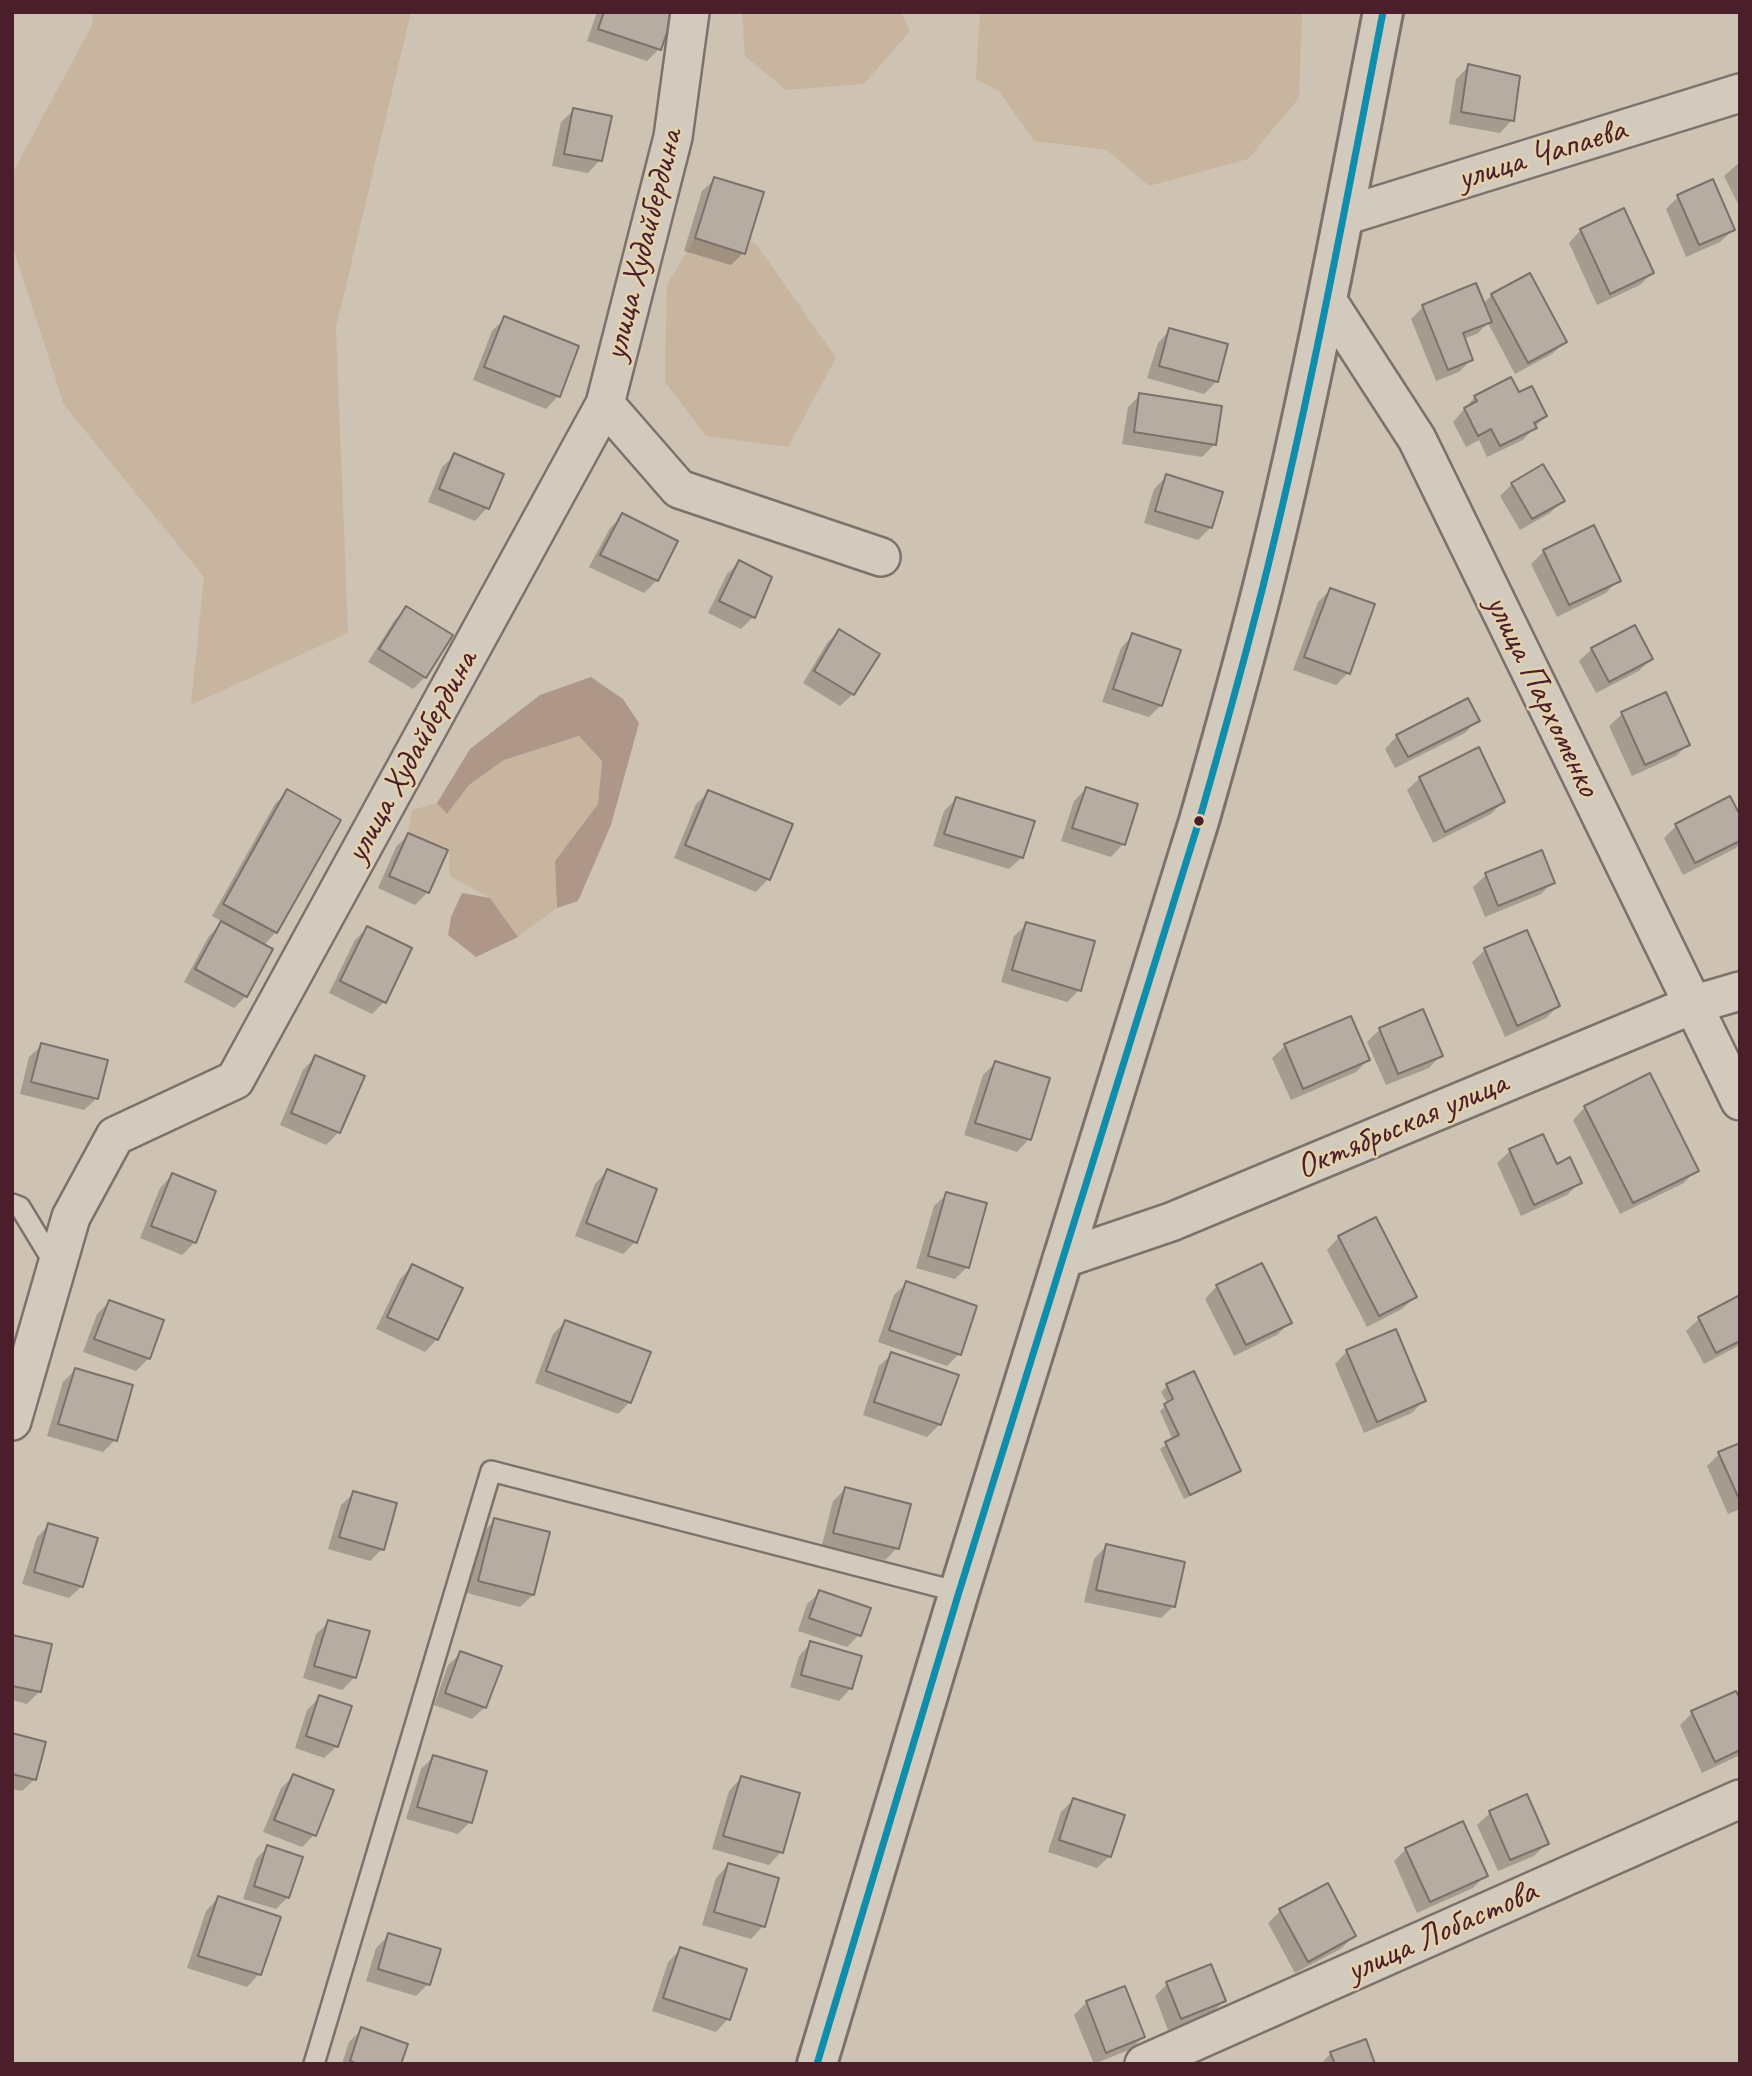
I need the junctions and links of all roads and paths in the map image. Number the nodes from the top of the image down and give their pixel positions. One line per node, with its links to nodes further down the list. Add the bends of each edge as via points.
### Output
1 (690, 12): 6 (street, улица Худайбердина, via 673,137)
2 (1383, 12): 4 (main road)
3 (1740, 93): 4 (street, улица Чапаева)
4 (1344, 216): 5 (main road)
5 (1327, 300): 9 (street, улица Пархоменко, via 1417,439); 12 (main road, via 1269,564 1227,723)
6 (605, 404): 7 (street, via 679,489); 13 (street, улица Худайбердина, via 234,1080 115,1136 71,1217)
7 (881, 557)
8 (1740, 991): 9 (street, Октябрьская улица)
9 (1692, 1005): 10 (street, улица Пархоменко); 12 (street, Октябрьская улица, via 1171,1222)
10 (1740, 1101)
11 (12, 1204): 13 (lane, via 20,1207)
12 (1062, 1259): 15 (main road)
13 (57, 1268): 14 (street, улица Худайбердина)
14 (12, 1421)
15 (959, 1591): 17 (lane, via 491,1471); 18 (main road)
16 (1740, 1800): 19 (street, улица Лобастова)
17 (314, 2064)
18 (817, 2064)
19 (1144, 2064)

